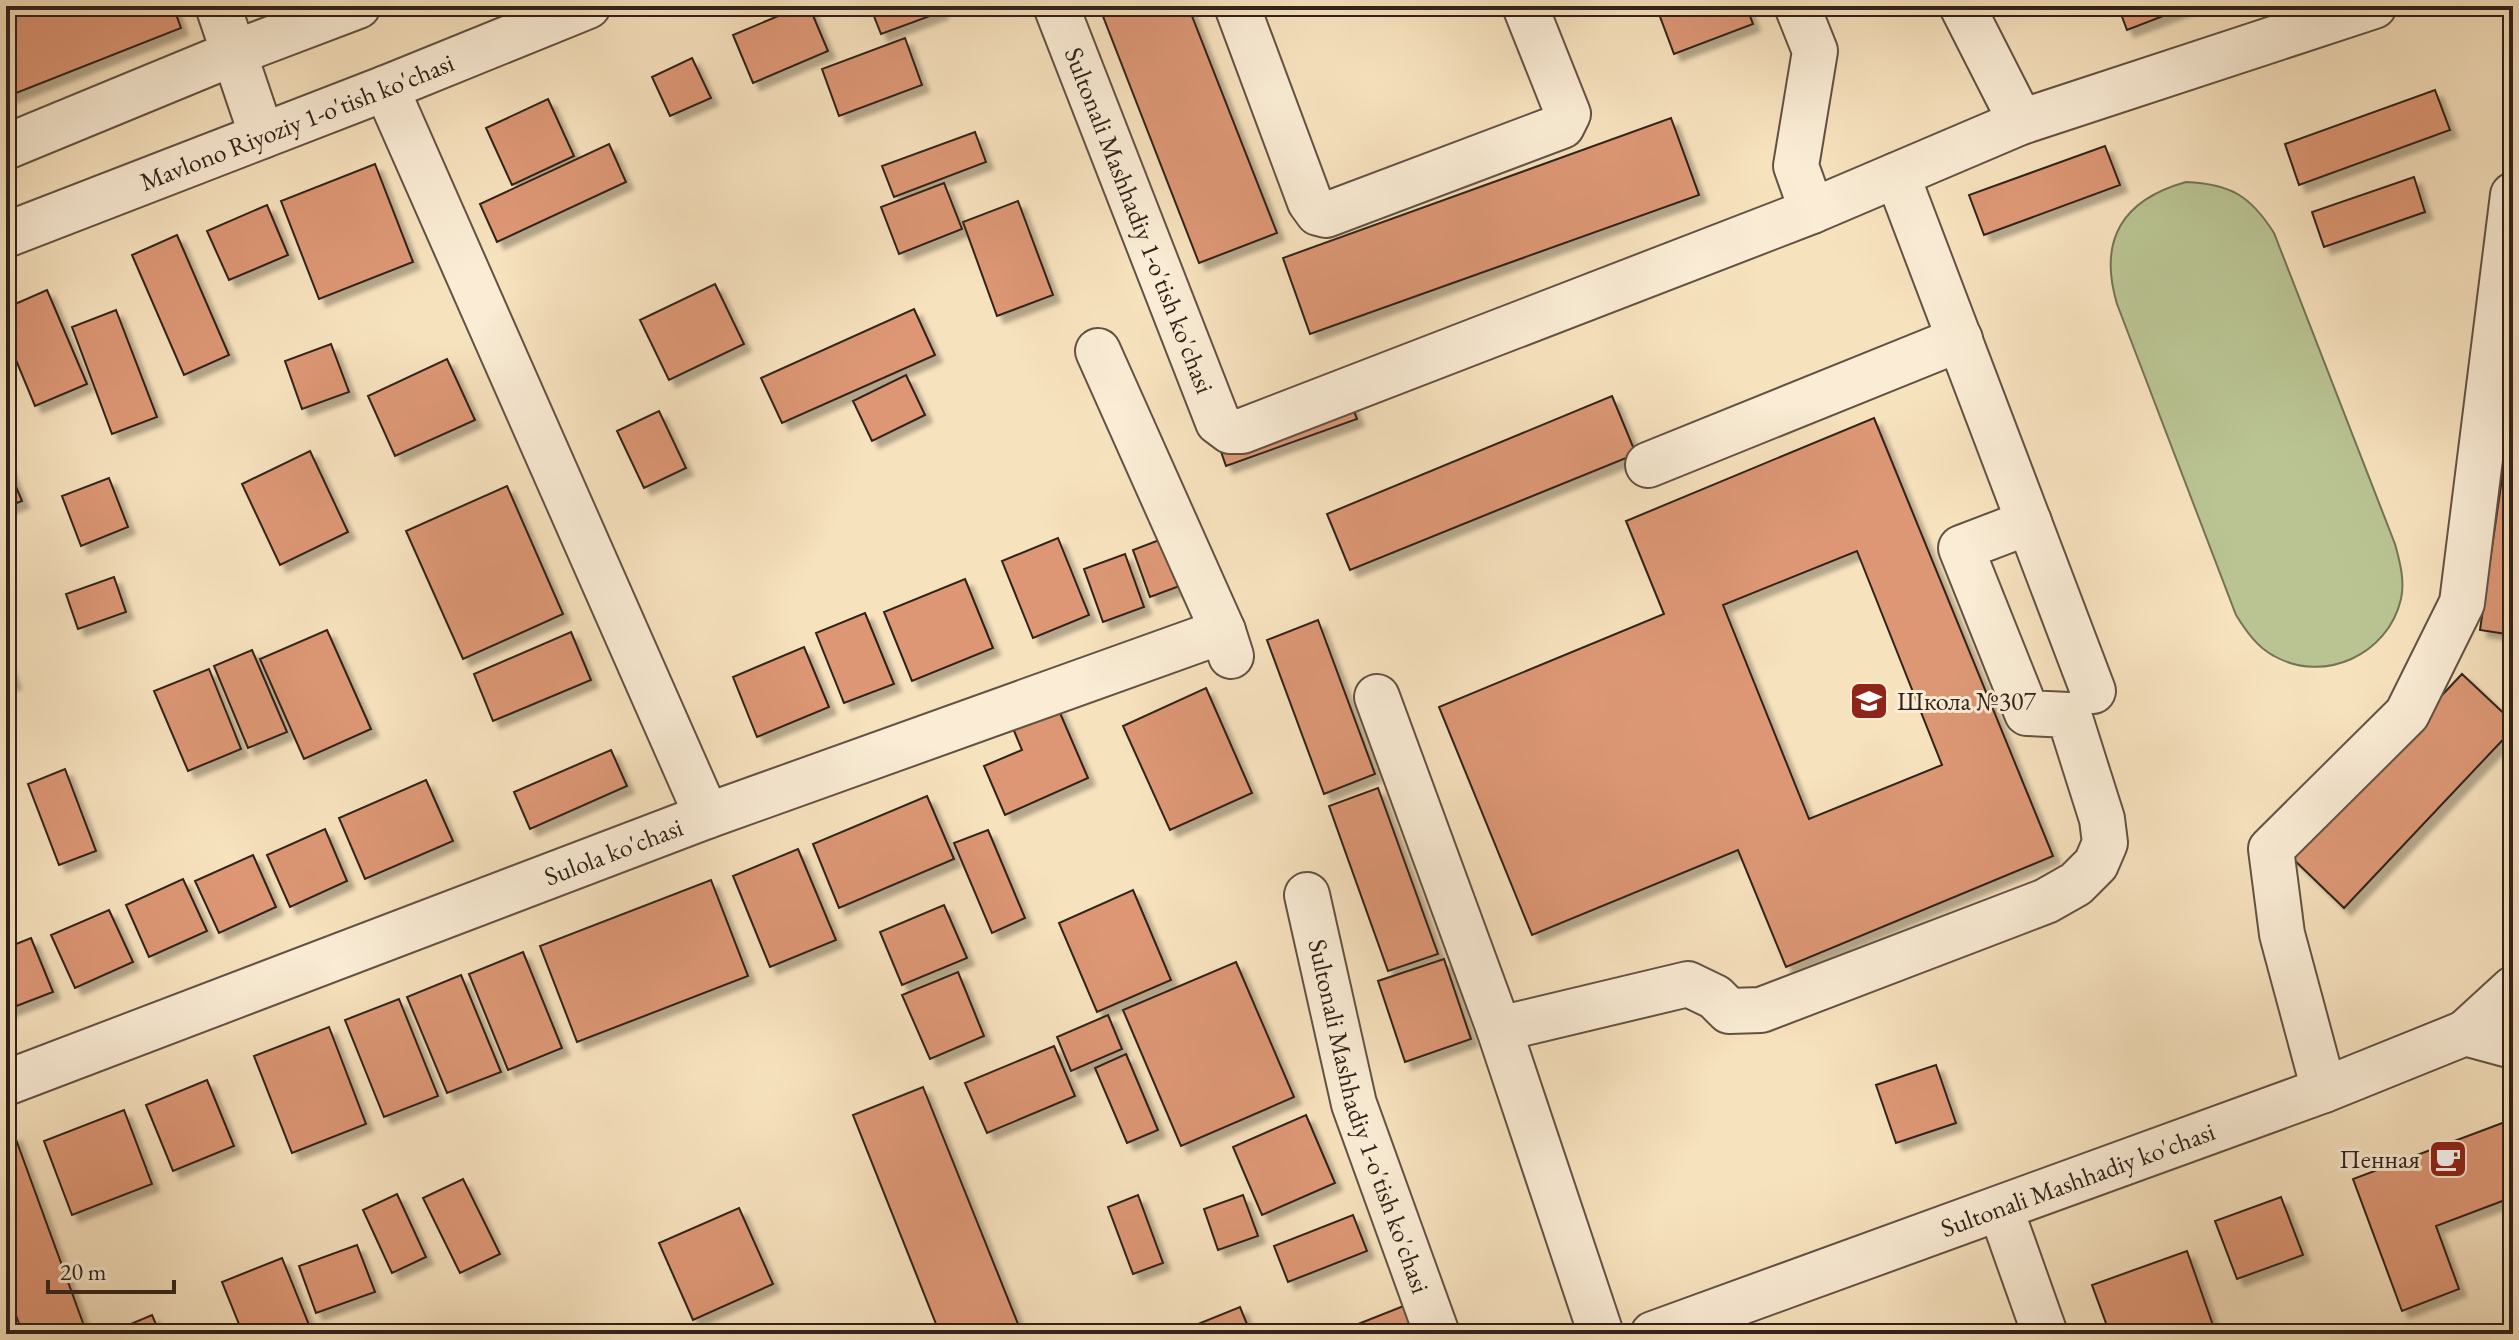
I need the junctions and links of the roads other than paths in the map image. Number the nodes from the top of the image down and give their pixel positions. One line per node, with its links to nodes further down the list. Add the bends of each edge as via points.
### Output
1 (218, 6): 10 (street)
2 (358, 6): 10 (street)
3 (588, 6): 11 (street, Mavlono Riyoziy 1-o'tish ko'chasi)
4 (1056, 6): 17 (street, Sultonali Mashhadiy 1-o'tish ko'chasi, via 1218,422 1230,431 1242,431)
5 (1237, 6): 6 (street, via 1310,202 1326,215 1566,122 1568,114)
6 (1525, 6)
7 (1797, 6): 17 (street, via 1815,51 1796,166)
8 (1962, 6): 12 (street)
9 (2374, 6): 12 (street)
10 (234, 53): 13 (street); 14 (street)
11 (386, 88): 13 (street, Mavlono Riyoziy 1-o'tish ko'chasi); 25 (street)
12 (2021, 122): 15 (street)
13 (262, 136): 18 (street, Mavlono Riyoziy 1-o'tish ko'chasi)
14 (6, 147)
15 (1897, 175): 17 (street); 19 (street)
16 (2513, 195): 33 (street, via 2462,603 2407,714 2271,849 2282,934)
17 (1812, 211)
18 (6, 235)
19 (1960, 339): 21 (street); 22 (street)
20 (1098, 351): 25 (street, Sulola ko'chasi, via 1227,644)
21 (1648, 465)
22 (2029, 522): 23 (street); 28 (street, via 1961,548 2027,713 2069,715 2105,843 2096,864 2076,884 2046,901 1761,1010 1729,1011 1688,984)
23 (2093, 691)
24 (1377, 697): 28 (street)
25 (707, 816): 32 (street, Sulola ko'chasi)
26 (1307, 895): 35 (street, Sultonali Mashhadiy 1-o'tish ko'chasi, via 1354,1104)
27 (2513, 989): 29 (street)
28 (1499, 1029): 36 (street)
29 (2465, 1033): 31 (street); 33 (street, Sultonali Mashhadiy ko'chasi)
30 (2513, 1036): 34 (street, Sultonali Mashhadiy ko'chasi, via 2482,1056)
31 (2513, 1046)
32 (6, 1083)
33 (2324, 1090): 37 (street, Sultonali Mashhadiy ko'chasi)
34 (2008, 1230): 38 (street, Sultonali Mashhadiy ko'chasi); 39 (street)
35 (1437, 1334)
36 (1601, 1334)
37 (1653, 1334)
38 (1731, 1334)
39 (2045, 1334)

